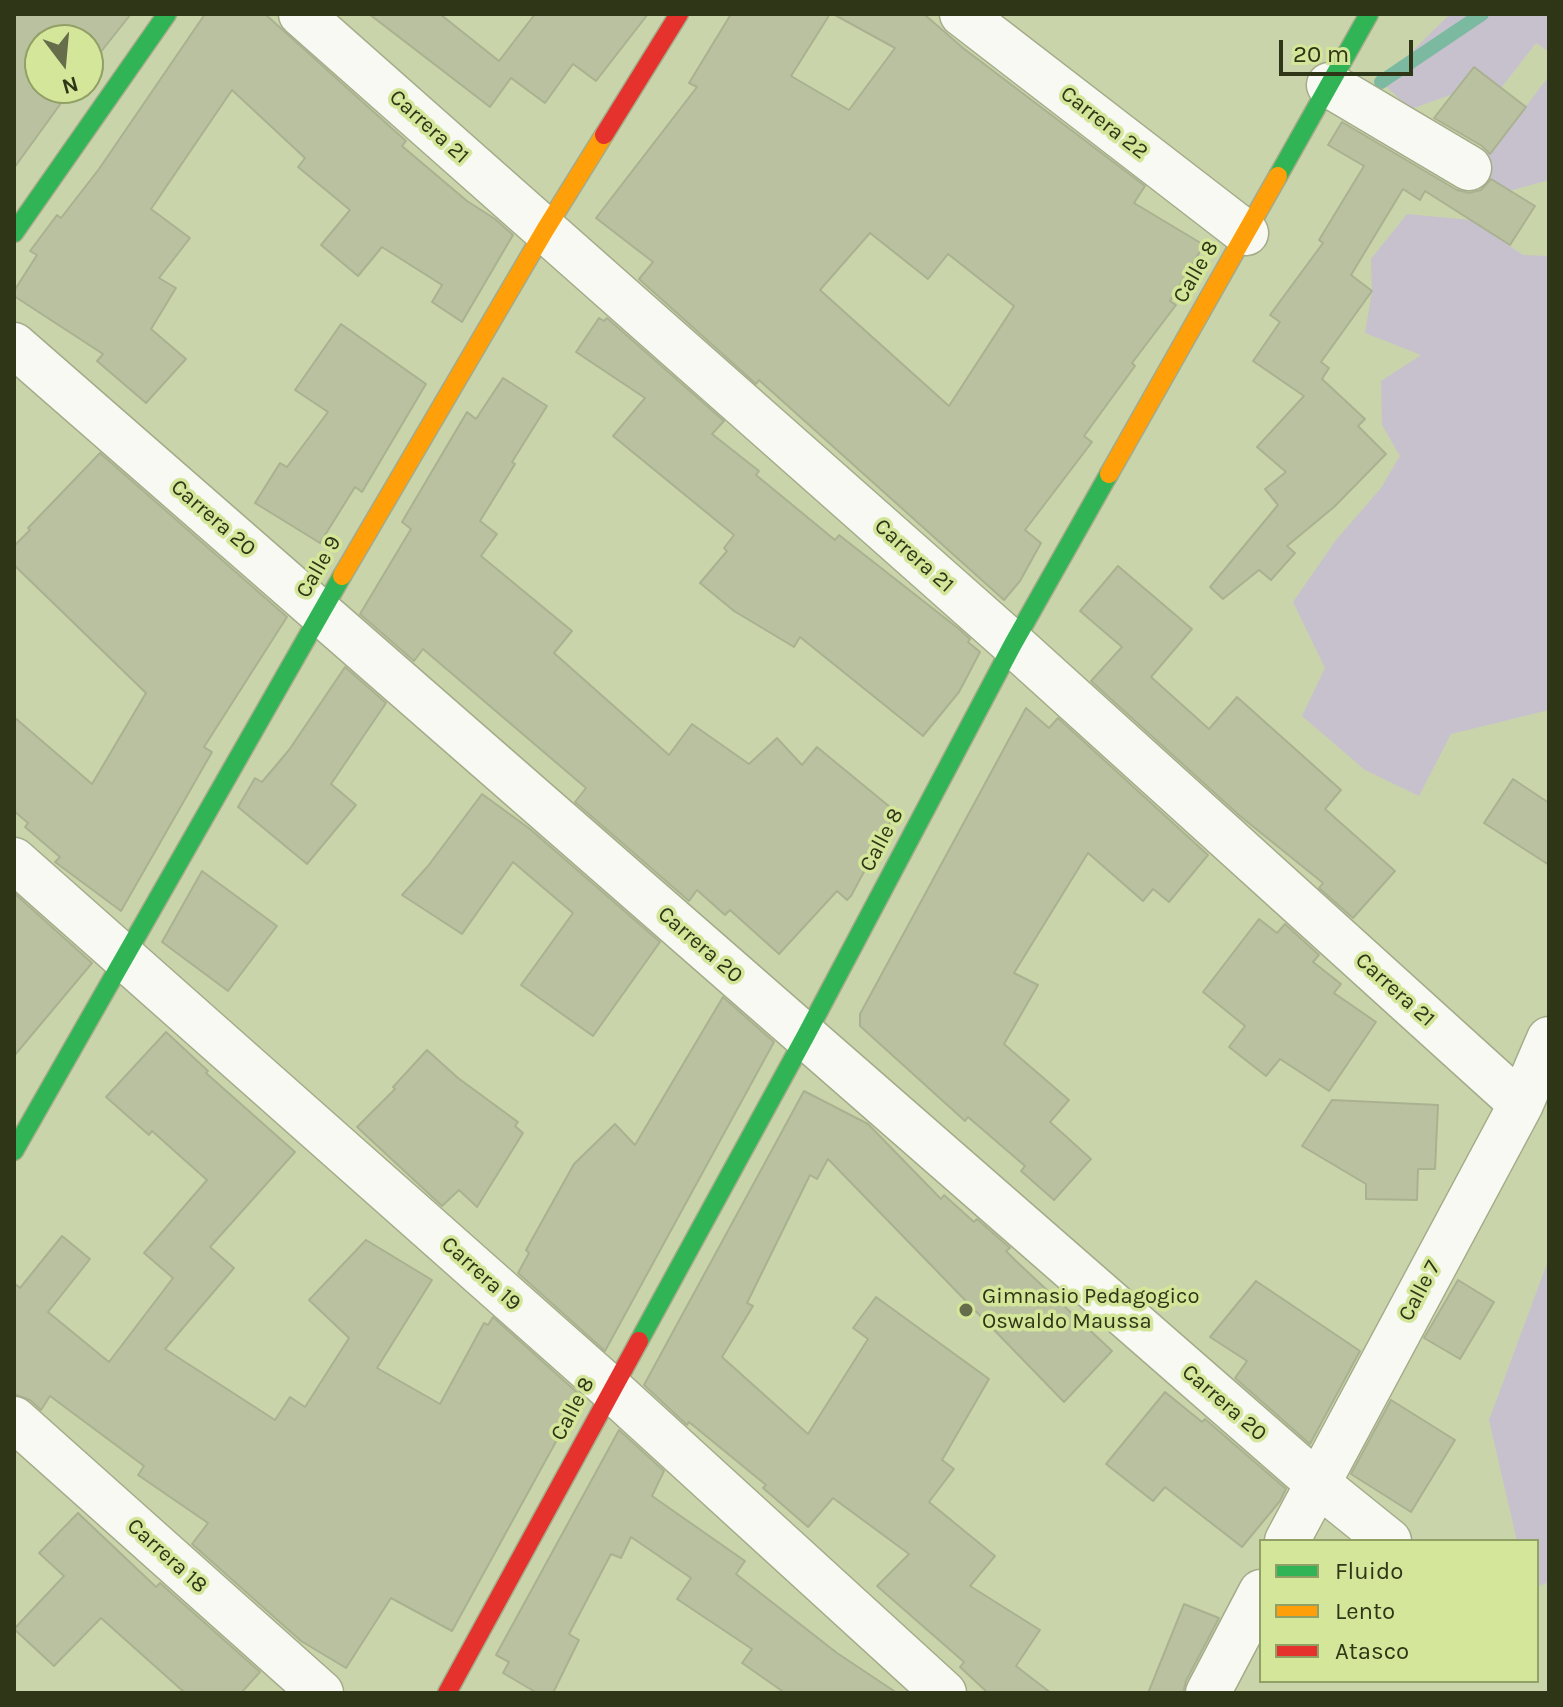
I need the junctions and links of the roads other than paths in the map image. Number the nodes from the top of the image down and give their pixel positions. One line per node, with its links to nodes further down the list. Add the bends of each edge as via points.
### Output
1 (167, 14): 9 (street)
2 (301, 14): 8 (street, Carrera 21)
3 (679, 14): 8 (street, Calle 9)
4 (962, 14): 10 (street, Carrera 22)
5 (1369, 14): 6 (street, Calle 8)
6 (1329, 85): 7 (street); 10 (street, Calle 8)
7 (1469, 168)
8 (545, 230): 12 (street, Calle 9); 13 (street, Carrera 21)
9 (14, 233)
10 (1246, 233): 13 (street, Calle 8)
11 (14, 345): 12 (street, Carrera 20)
12 (321, 611): 15 (street, Calle 9); 16 (street, Carrera 20)
13 (1013, 644): 16 (street, Calle 8); 18 (street, Carrera 21)
14 (14, 860): 15 (street, Carrera 19)
15 (123, 957): 19 (street, Calle 9); 20 (street, Carrera 19)
16 (805, 1037): 20 (street, Calle 8); 22 (street, Carrera 20)
17 (1549, 1039): 18 (street, Calle 7)
18 (1521, 1104): 22 (street, Calle 7)
19 (14, 1151)
20 (611, 1389): 27 (street, Calle 8); 28 (street, Carrera 19)
21 (14, 1419): 26 (street, Carrera 18)
22 (1317, 1483): 23 (street, Calle 7); 24 (street, Carrera 20)
23 (1288, 1539)
24 (1387, 1539)
25 (1259, 1596): 29 (street)
26 (321, 1693)
27 (447, 1693)
28 (944, 1693)
29 (1208, 1693)

